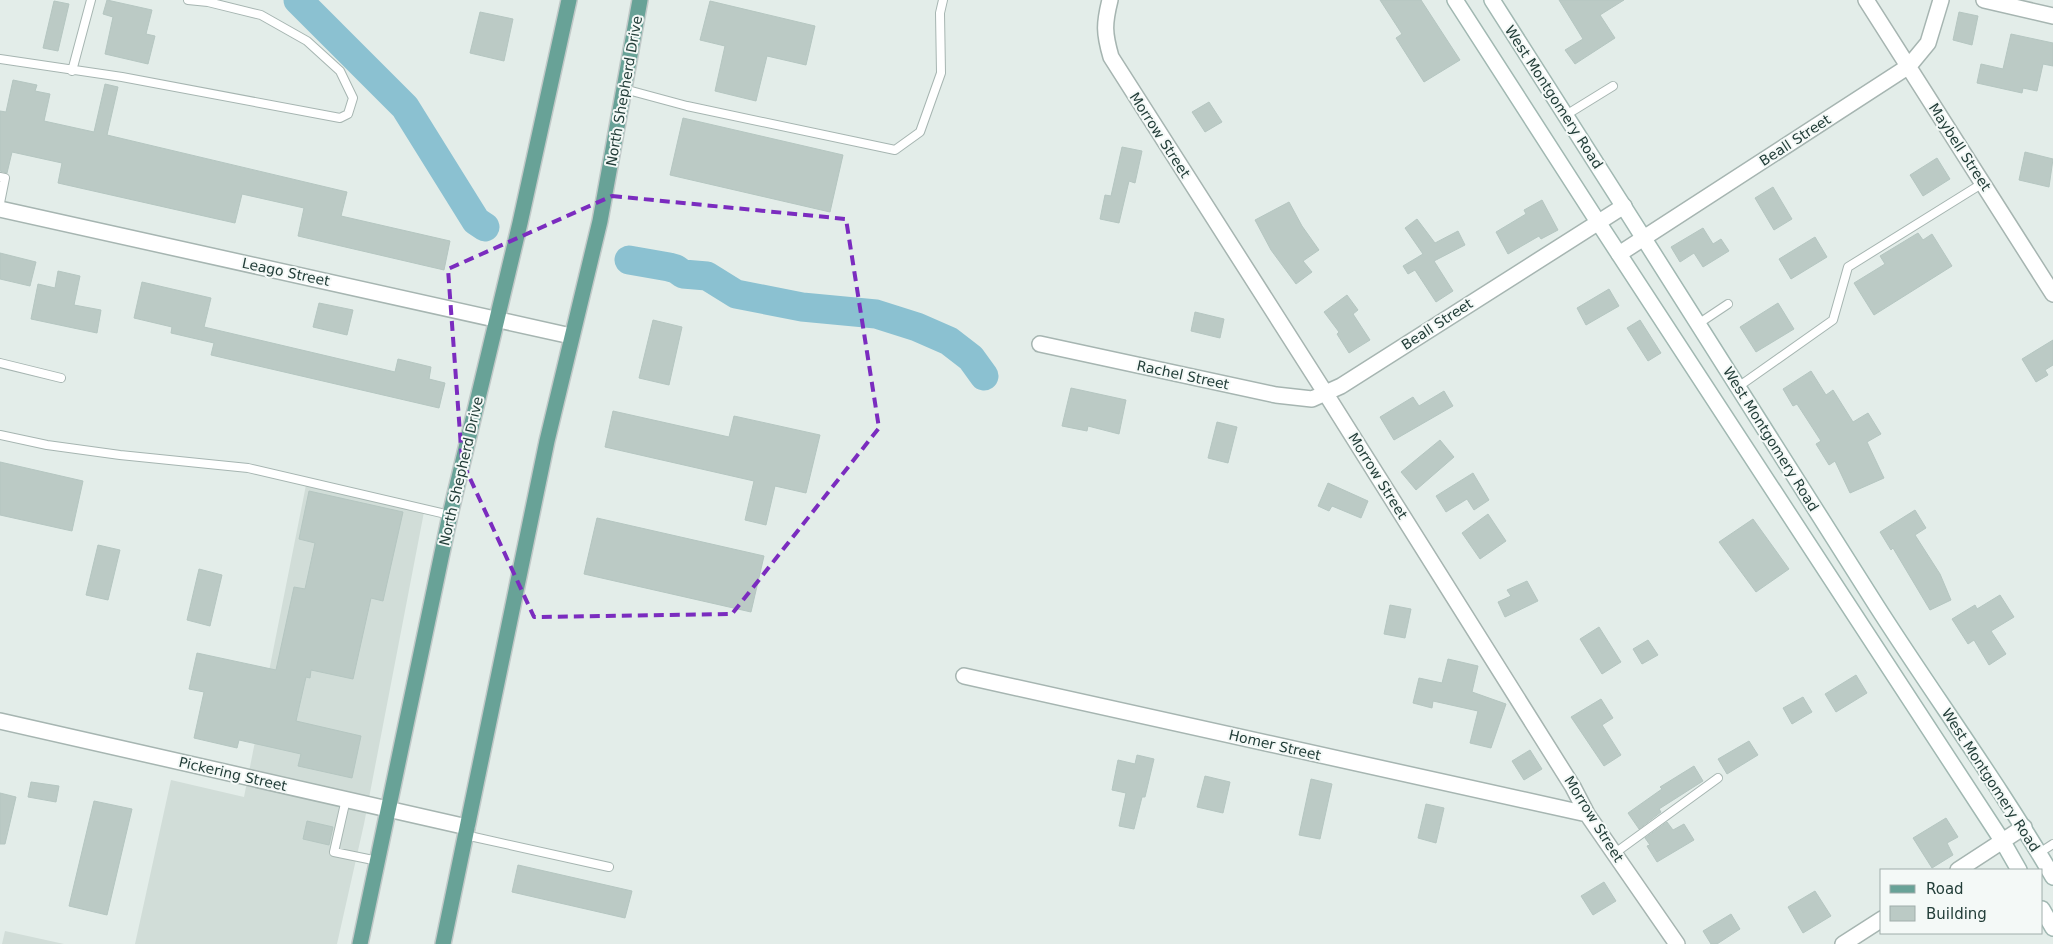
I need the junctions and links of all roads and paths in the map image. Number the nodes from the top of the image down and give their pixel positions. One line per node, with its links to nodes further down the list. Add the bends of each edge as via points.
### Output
1 (91, 0): 15 (lane)
2 (188, 0): 15 (lane, via 261,15 307,41 340,71 353,98 348,114 340,118 195,90)
3 (569, 0): 29 (main road, North Shepherd Drive)
4 (640, 0): 17 (main road, North Shepherd Drive)
5 (943, 0): 17 (lane, via 940,12 941,73 920,132 895,150 687,106)
6 (1110, 0): 36 (street, Morrow Street, via 1104,36 1111,57)
7 (1455, 0): 24 (street, West Montgomery Road)
8 (1492, 0): 18 (street, West Montgomery Road)
9 (1866, 0): 14 (street, Maybell Street)
10 (1941, 0): 14 (street, Beall Street, via 1928,43)
11 (1984, 0): 12 (street)
12 (2053, 16)
13 (0, 59): 15 (lane)
14 (1909, 66): 20 (street, Maybell Street); 25 (street, Beall Street)
15 (72, 71)
16 (1613, 86): 18 (lane)
17 (624, 89): 31 (main road, North Shepherd Drive, via 600,221)
18 (1566, 115): 22 (street, West Montgomery Road)
19 (0, 177): 21 (lane, via 5,178)
20 (1983, 183): 27 (street, Maybell Street); 35 (lane, via 1848,267 1833,320)
21 (0, 203)
22 (1624, 206): 24 (street, Beall Street); 25 (street, West Montgomery Road)
23 (0, 209): 29 (street, Leago Street)
24 (1598, 222): 26 (street, West Montgomery Road); 36 (street, Beall Street)
25 (1644, 238): 26 (street, Beall Street); 30 (street, West Montgomery Road)
26 (1619, 254): 39 (street, West Montgomery Road)
27 (2053, 294)
28 (1728, 304): 30 (lane)
29 (497, 319): 31 (street, Leago Street); 40 (main road, North Shepherd Drive)
30 (1698, 324): 35 (street, West Montgomery Road)
31 (571, 336): 50 (main road, North Shepherd Drive)
32 (1040, 344): 36 (street, Rachel Street, via 1276,395 1312,399)
33 (0, 363): 34 (lane)
34 (60, 378)
35 (1738, 386): 38 (street, West Montgomery Road)
36 (1326, 394): 48 (street, Morrow Street)
37 (0, 435): 40 (lane, via 120,455 248,468)
38 (1770, 438): 39 (street); 41 (street, West Montgomery Road)
39 (1748, 452): 42 (street, West Montgomery Road)
40 (450, 515): 47 (main road, North Shepherd Drive)
41 (1894, 633): 42 (street); 49 (street, West Montgomery Road)
42 (1874, 646): 51 (street, West Montgomery Road)
43 (964, 676): 48 (street, Homer Street)
44 (0, 721): 46 (street, Pickering Street)
45 (1718, 778): 53 (lane)
46 (346, 799): 47 (street, Pickering Street); 55 (lane, via 334,852)
47 (390, 809): 50 (street, Pickering Street); 55 (main road, North Shepherd Drive)
48 (1587, 814): 53 (street, Morrow Street)
49 (2024, 827): 51 (street); 54 (street, West Montgomery Road)
50 (466, 831): 56 (lane); 64 (main road, North Shepherd Drive)
51 (2003, 842): 57 (street); 58 (street, West Montgomery Road)
52 (2053, 844): 54 (lane)
53 (1615, 853): 65 (street, Morrow Street)
54 (2039, 853): 59 (street, West Montgomery Road)
55 (378, 861): 63 (main road, North Shepherd Drive)
56 (609, 867)
57 (1960, 869)
58 (2018, 869)
59 (2053, 877)
60 (2043, 911): 62 (street)
61 (1880, 920): 66 (street)
62 (2053, 928)
63 (360, 944)
64 (443, 944)
65 (1677, 944)
66 (1843, 944)

